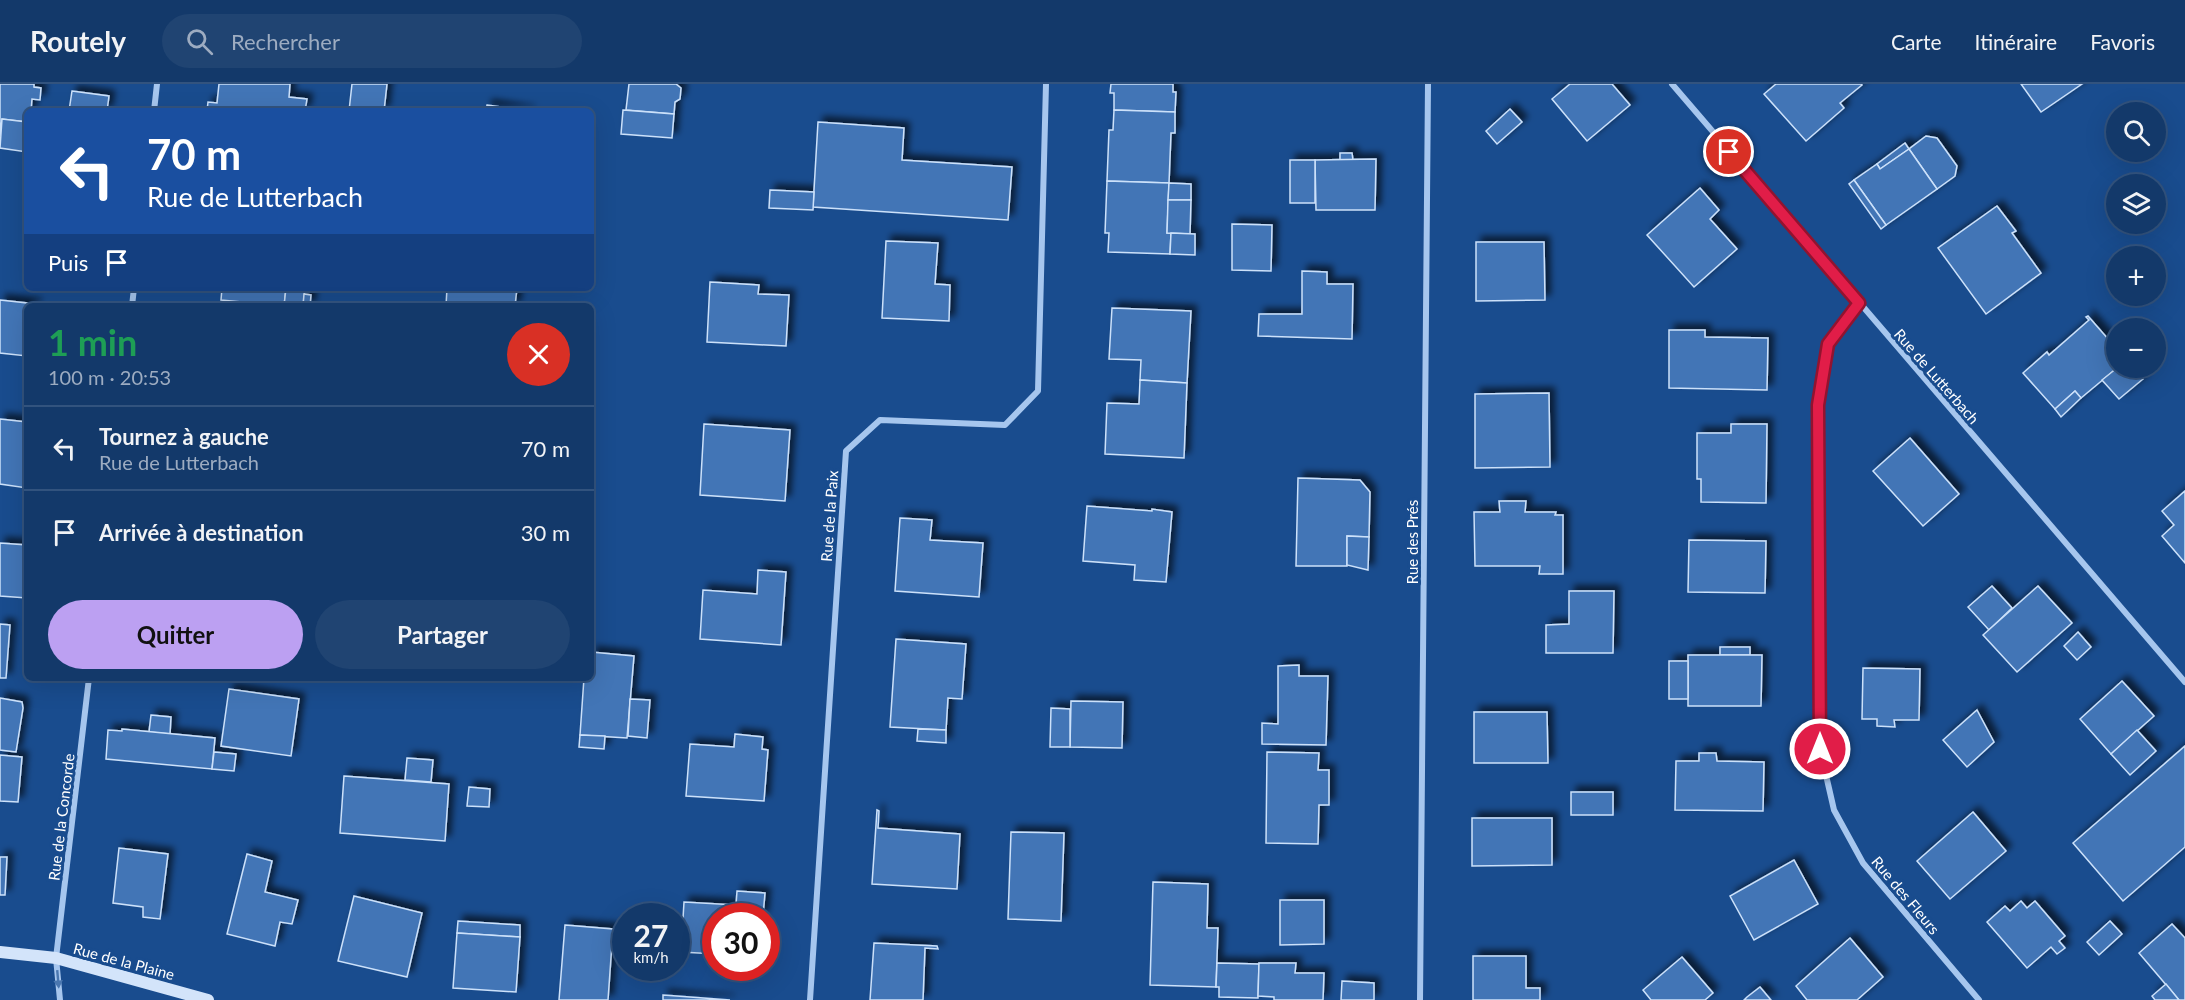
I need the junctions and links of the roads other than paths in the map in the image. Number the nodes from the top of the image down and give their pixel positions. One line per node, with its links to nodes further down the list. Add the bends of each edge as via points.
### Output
1 (157, 84): 5 (street)
2 (1047, 84): 14 (street, Rue de la Paix, via 1038,391 1005,425 880,420 846,451)
3 (1428, 84): 15 (street, Rue des Prés)
4 (1672, 84): 6 (street, Rue de Lutterbach)
5 (154, 108)
6 (1859, 303): 8 (street, Rue de Lutterbach); 16 (street, Rue des Fleurs, via 1828,344 1818,405 1820,749 1834,810 1863,863)
7 (89, 681): 10 (street, Rue de la Concorde)
8 (2185, 682)
9 (0, 952): 10 (street, Rue de la Plaine)
10 (56, 958): 11 (street, Rue de la Plaine); 12 (street, Rue de la Plaine, one-way to 12)
11 (182, 996): 13 (street, Rue de la Plaine)
12 (60, 1000)
13 (208, 1000)
14 (810, 1000)
15 (1420, 1000)
16 (1979, 1000)

